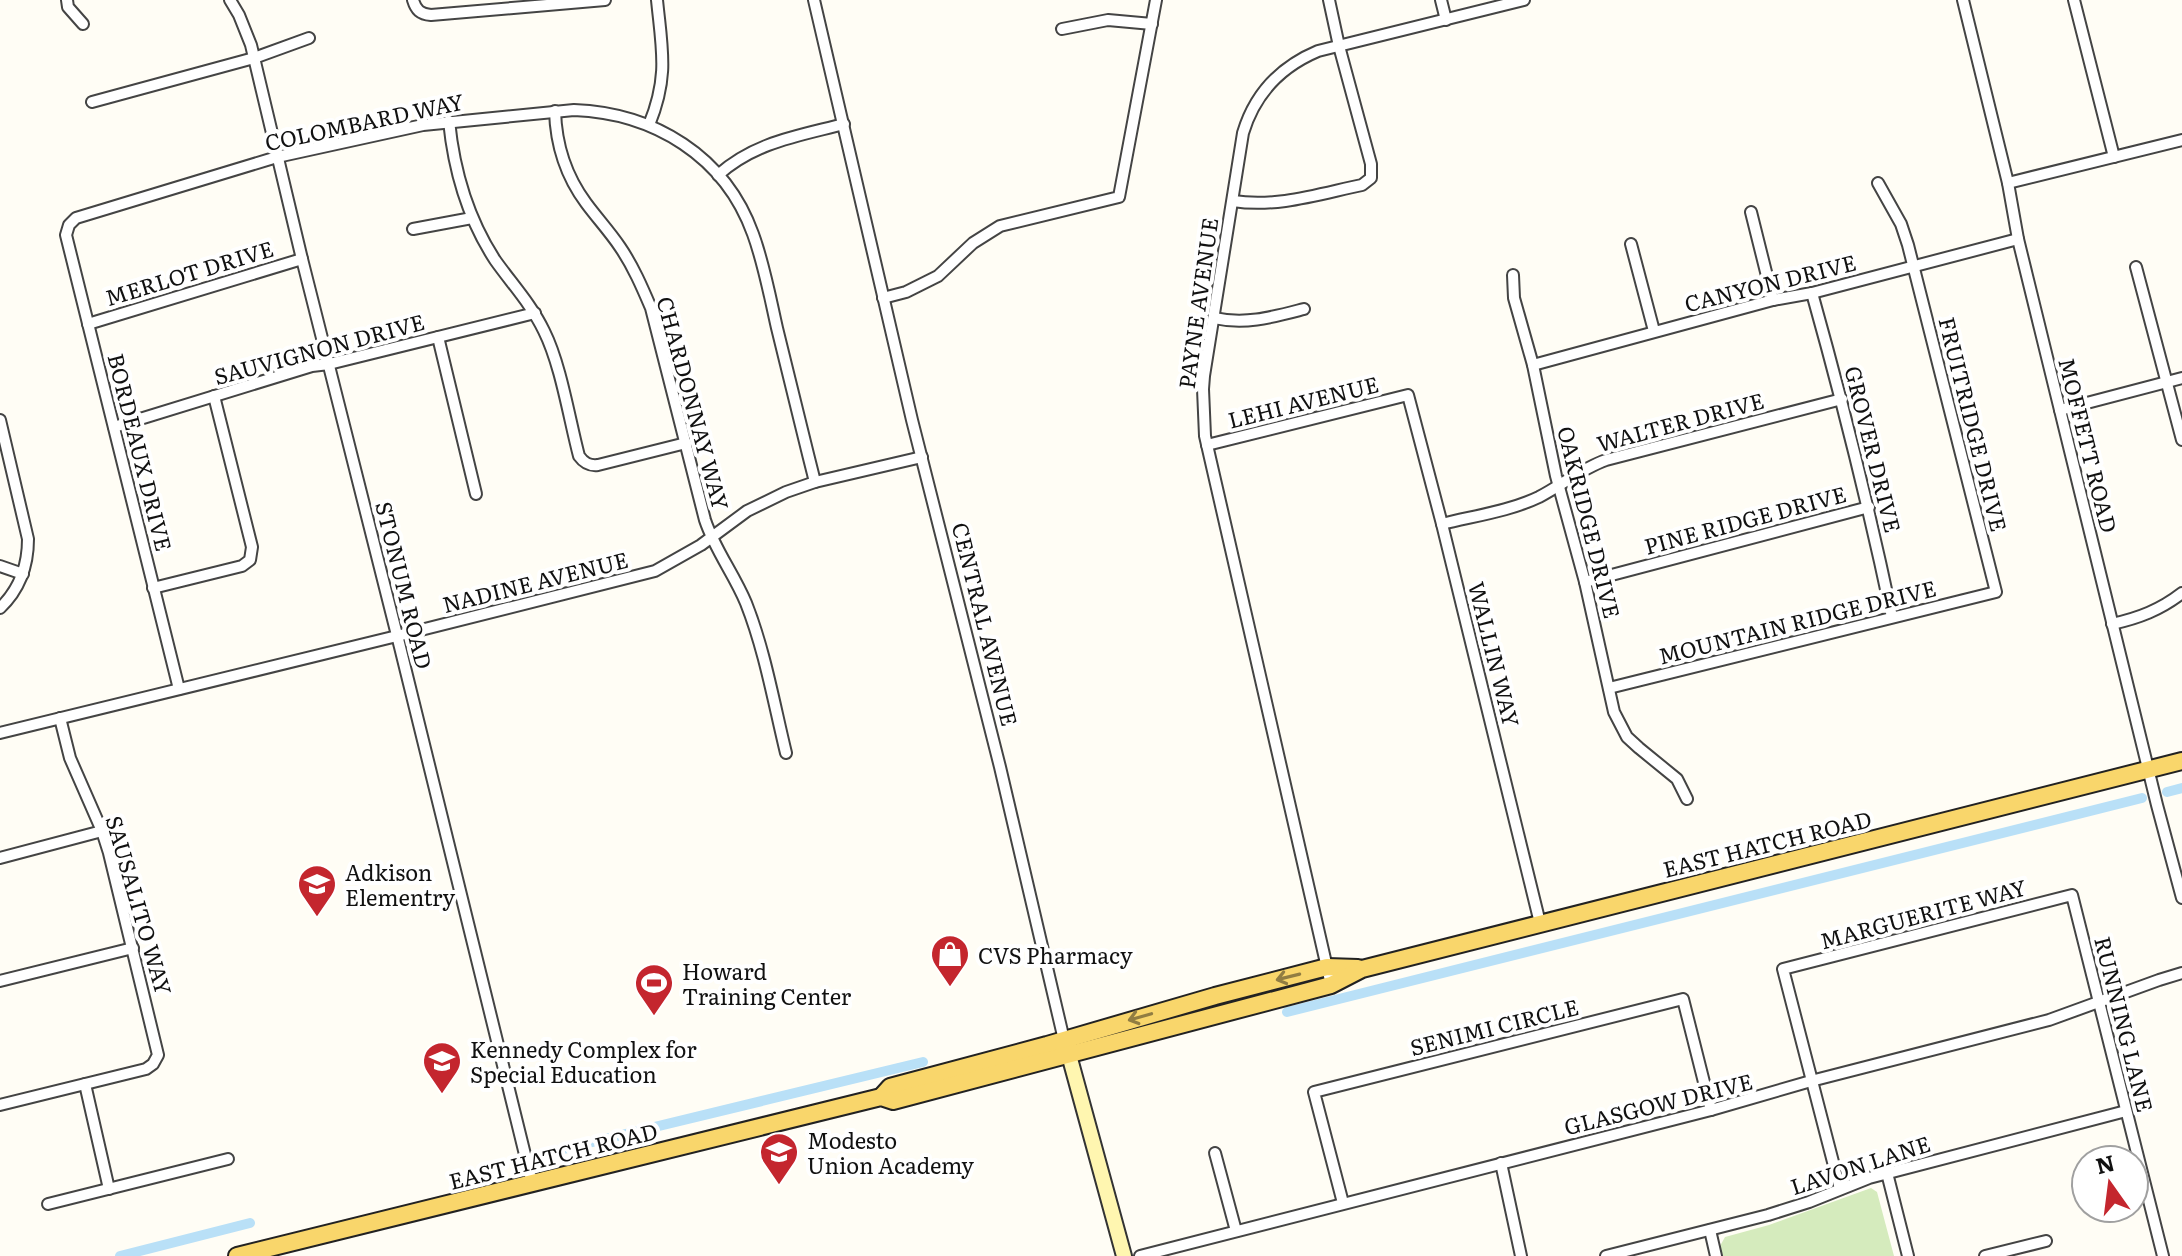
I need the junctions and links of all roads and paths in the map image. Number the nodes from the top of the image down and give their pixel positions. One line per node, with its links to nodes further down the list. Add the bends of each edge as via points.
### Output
1 (67, 0): 15 (street)
2 (230, 0): 20 (street, STONUM ROAD)
3 (413, 0): 13 (street, via 419,12 431,15)
4 (605, 0): 13 (street)
5 (657, 0): 25 (street, via 664,67)
6 (814, 0): 24 (street, CENTRAL AVENUE)
7 (1156, 0): 16 (street)
8 (1329, 0): 19 (street)
9 (1441, 0): 14 (street)
10 (1524, 0): 14 (street, PAYNE AVENUE)
11 (1963, 0): 31 (street, MOFFETT ROAD)
12 (2074, 0): 28 (street)
13 (582, 1)
14 (1446, 20): 19 (street, PAYNE AVENUE)
15 (83, 24)
16 (1152, 24): 17 (street, via 1108,20); 44 (street, via 1119,197 1000,226 938,276)
17 (1062, 29)
18 (309, 38): 20 (street)
19 (1339, 46): 32 (street, PAYNE AVENUE, via 1292,64 1260,94 1243,133); 32 (street, via 1371,178 1362,185 1273,204)
20 (254, 58): 21 (street); 27 (street, STONUM ROAD)
21 (92, 102)
22 (555, 111): 23 (street, COLOMBARD WAY); 25 (street, COLOMBARD WAY, via 603,112); 64 (street, CHARDONNAY WAY, via 559,146 572,181 621,249 645,294)
23 (449, 121): 27 (street, COLOMBARD WAY); 34 (street, via 456,170)
24 (844, 124): 29 (street, via 760,147); 44 (street, CENTRAL AVENUE)
25 (649, 125): 29 (street, COLOMBARD WAY, via 688,147)
26 (2182, 140): 28 (street)
27 (277, 157): 35 (street, COLOMBARD WAY, via 76,218); 39 (street, STONUM ROAD)
28 (2114, 157): 31 (street)
29 (718, 175): 67 (street, COLOMBARD WAY, via 752,232)
30 (1878, 183): 40 (street, FRUITRIDGE DRIVE, via 1901,224)
31 (2008, 183): 37 (street, MOFFETT ROAD)
32 (1233, 201): 48 (street, PAYNE AVENUE)
33 (1751, 212): 45 (street)
34 (472, 218): 36 (street); 47 (street)
35 (69, 225): 49 (street, BORDEAUX DRIVE, via 66,235)
36 (413, 229)
37 (2018, 239): 40 (street, CANYON DRIVE); 59 (street, MOFFETT ROAD)
38 (1631, 244): 50 (street)
39 (302, 259): 49 (street, MERLOT DRIVE); 52 (street, STONUM ROAD)
40 (1913, 267): 43 (street, CANYON DRIVE); 77 (street, FRUITRIDGE DRIVE)
41 (2136, 267): 55 (street)
42 (1513, 275): 53 (street, OAKRIDGE DRIVE, via 1514,298)
43 (1812, 293): 45 (street, CANYON DRIVE); 58 (street, GROVER DRIVE)
44 (883, 298): 66 (street, CENTRAL AVENUE)
45 (1773, 300): 50 (street, CANYON DRIVE)
46 (1304, 309): 48 (street, via 1242,322)
47 (535, 313): 51 (street, SAUVIGNON DRIVE); 64 (street, via 553,353 582,461 598,465)
48 (1214, 318): 65 (street, PAYNE AVENUE, via 1203,389)
49 (88, 324): 61 (street, BORDEAUX DRIVE)
50 (1654, 331): 53 (street, CANYON DRIVE)
51 (438, 337): 52 (street, SAUVIGNON DRIVE); 69 (street)
52 (329, 364): 57 (street, SAUVIGNON DRIVE); 82 (street, STONUM ROAD)
53 (1533, 365): 68 (street, OAKRIDGE DRIVE)
54 (2182, 378): 55 (street)
55 (2165, 383): 59 (street); 63 (street)
56 (1408, 395): 65 (street, LEHI AVENUE); 71 (street, WALLIN WAY)
57 (214, 396): 61 (street, SAUVIGNON DRIVE); 76 (street, via 252,547 250,560)
58 (1842, 399): 68 (street, WALTER DRIVE, via 1606,460); 70 (street, GROVER DRIVE)
59 (2060, 410): 81 (street, MOFFETT ROAD)
60 (0, 420): 62 (street)
61 (114, 427): 76 (street, BORDEAUX DRIVE)
62 (2, 436): 74 (street, via 26,528)
63 (2182, 440)
64 (686, 443): 72 (street, CHARDONNAY WAY)
65 (1207, 445): 97 (street, PAYNE AVENUE)
66 (922, 457): 67 (street, NADINE AVENUE); 103 (street, CENTRAL AVENUE)
67 (815, 482): 72 (street, NADINE AVENUE, via 766,500)
68 (1558, 485): 71 (street, WALTER DRIVE, via 1523,503); 75 (street, OAKRIDGE DRIVE)
69 (476, 494)
70 (1869, 507): 75 (street, PINE RIDGE DRIVE); 80 (street, GROVER DRIVE)
71 (1442, 524): 95 (street, WALLIN WAY)
72 (711, 537): 82 (street, NADINE AVENUE, via 655,571); 87 (street, CHARDONNAY WAY, via 752,621)
73 (0, 566): 74 (street)
74 (23, 574): 79 (street)
75 (1585, 582): 83 (street, OAKRIDGE DRIVE)
76 (153, 588): 84 (street, BORDEAUX DRIVE)
77 (1996, 592): 80 (street, MOUNTAIN RIDGE DRIVE)
78 (2182, 593): 81 (street, via 2148,614)
79 (0, 608)
80 (1892, 617): 83 (street, MOUNTAIN RIDGE DRIVE)
81 (2112, 624): 89 (street, MOFFETT ROAD)
82 (397, 636): 84 (street, NADINE AVENUE); 113 (street, STONUM ROAD)
83 (1609, 688): 90 (street, OAKRIDGE DRIVE, via 1627,737 1677,779)
84 (179, 689): 85 (street, NADINE AVENUE)
85 (60, 718): 86 (street, NADINE AVENUE); 91 (street, SAUSALITO WAY, via 70,758)
86 (0, 733)
87 (786, 753)
88 (2182, 761): 89 (main road, EAST HATCH ROAD)
89 (2149, 769): 94 (street, MOFFETT ROAD); 95 (main road, EAST HATCH ROAD)
90 (1687, 799)
91 (102, 831): 92 (street); 96 (street, SAUSALITO WAY)
92 (0, 858)
93 (2072, 895): 102 (street, RUNNING LANE); 104 (street, MARGUERITE WAY, via 1783,969)
94 (2182, 898)
95 (1540, 923): 98 (main road, EAST HATCH ROAD)
96 (133, 948): 100 (street); 105 (street, SAUSALITO WAY, via 157,1060 146,1069)
97 (1327, 967): 98 (main road, EAST HATCH ROAD); 101 (street, PAYNE AVENUE); 103 (main road, EAST HATCH ROAD, one-way to 103, via 1215,996)
98 (1362, 969): 101 (main road, EAST HATCH ROAD)
99 (2182, 973): 102 (street, GLASGOW DRIVE)
100 (0, 981)
101 (1331, 985): 103 (main road, EAST HATCH ROAD)
102 (2099, 1003): 104 (street, GLASGOW DRIVE); 108 (street, RUNNING LANE)
103 (1066, 1047): 113 (main road, EAST HATCH ROAD, via 890,1087 881,1097); 122 (street, CENTRAL AVENUE)
104 (1811, 1081): 107 (street, GLASGOW DRIVE); 115 (street)
105 (85, 1084): 106 (street); 114 (street)
106 (0, 1105)
107 (1711, 1110): 111 (street, GLASGOW DRIVE); 116 (street, SENIMI CIRCLE, via 1683,999 1314,1092)
108 (2126, 1111): 112 (street, LAVON LANE); 129 (street, RUNNING LANE)
109 (1215, 1153): 119 (street)
110 (228, 1159): 114 (street)
111 (1501, 1163): 116 (street, GLASGOW DRIVE); 124 (street)
112 (1887, 1173): 115 (street, LAVON LANE); 127 (street)
113 (532, 1183): 121 (main road, EAST HATCH ROAD)
114 (109, 1189): 117 (street)
115 (1840, 1189): 118 (street, LAVON LANE)
116 (1343, 1203): 119 (street, GLASGOW DRIVE)
117 (48, 1204)
118 (1710, 1230): 125 (street, LAVON LANE); 126 (street)
119 (1236, 1231): 123 (street, GLASGOW DRIVE)
120 (2046, 1241): 128 (street)
121 (237, 1256)
122 (1124, 1256)
123 (1140, 1256)
124 (1521, 1256)
125 (1606, 1256)
126 (1716, 1256)
127 (1908, 1256)
128 (1985, 1256)
129 (2163, 1256)

